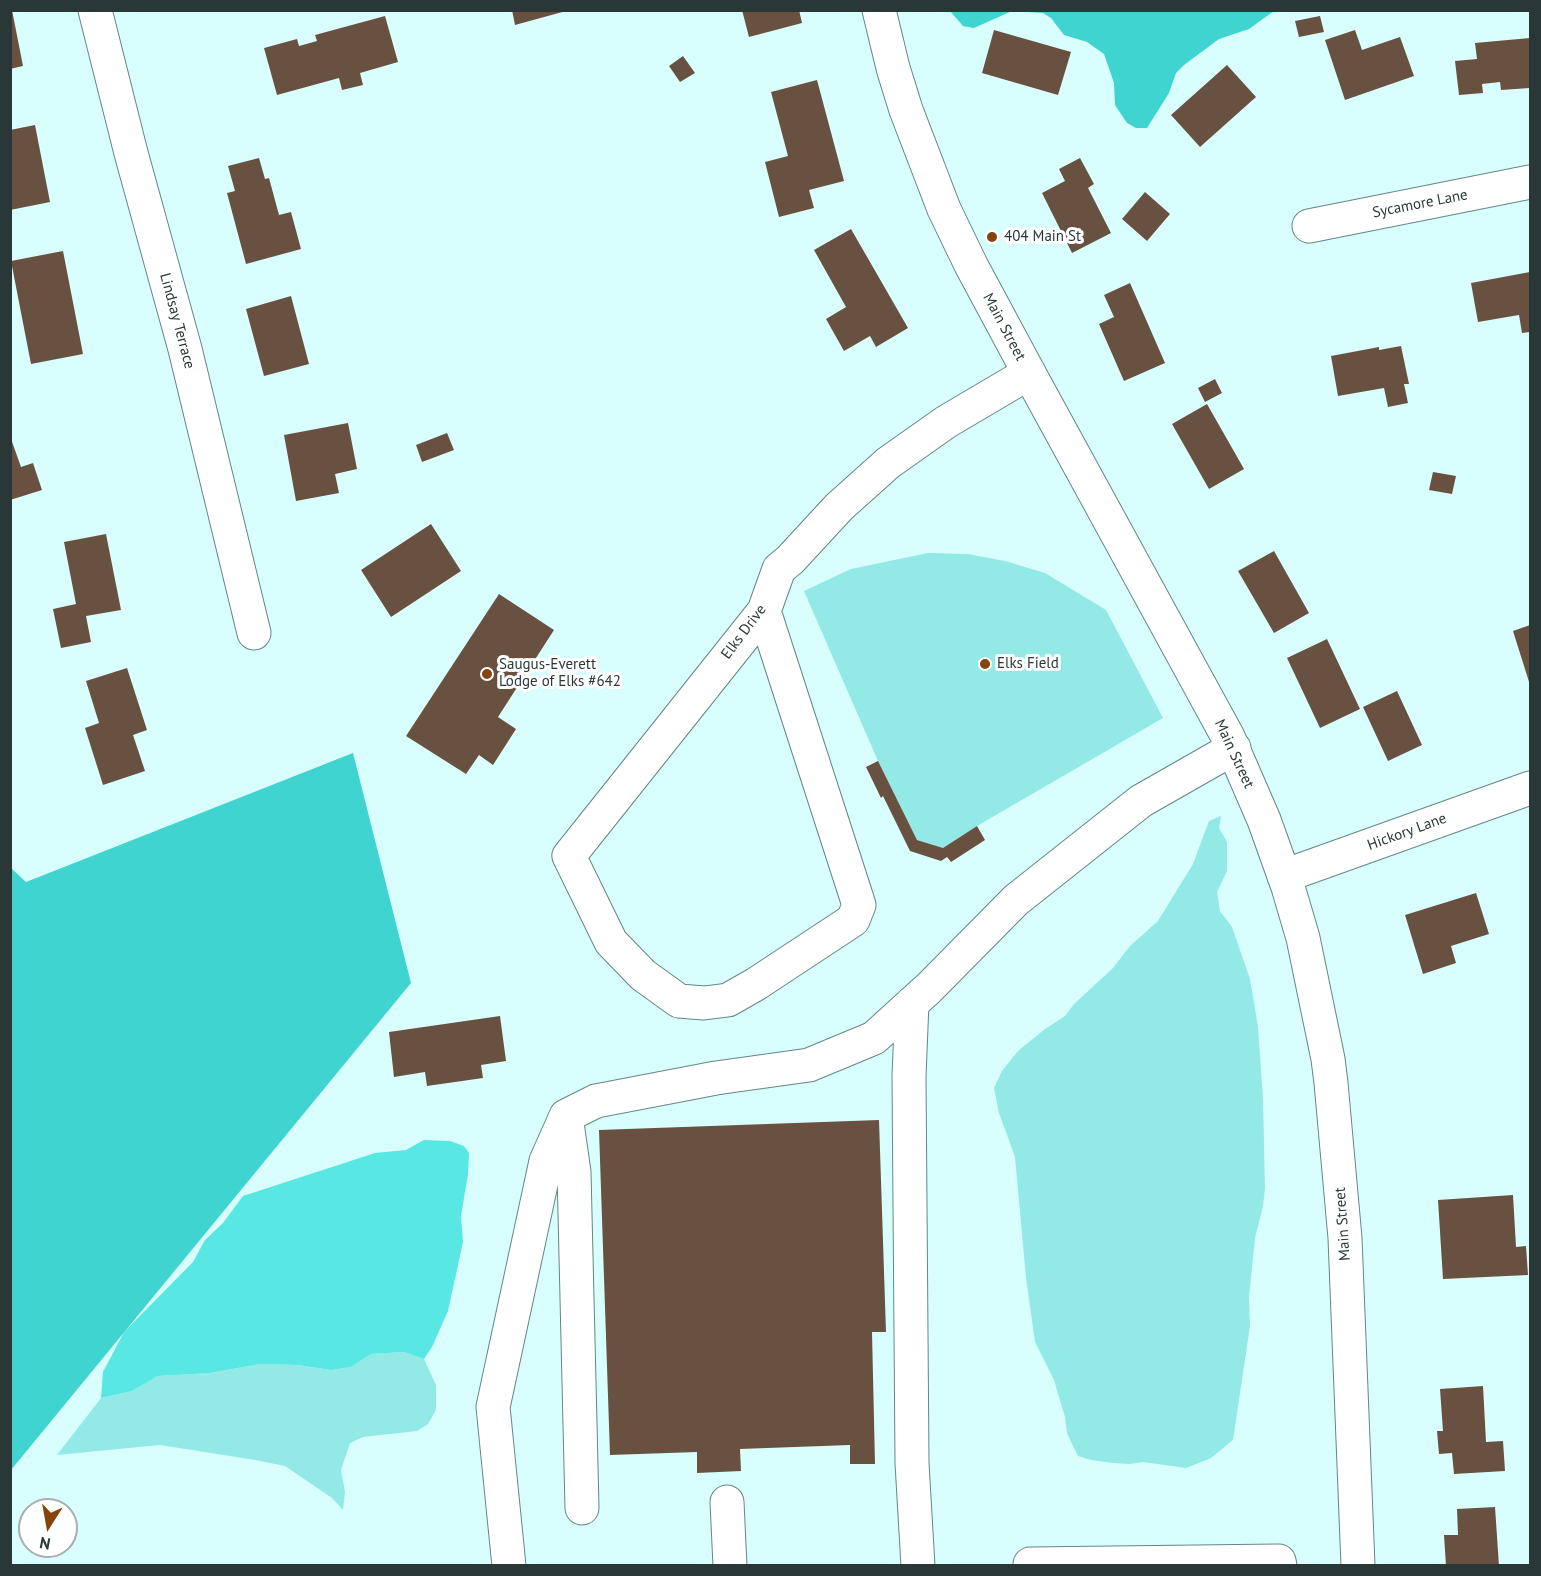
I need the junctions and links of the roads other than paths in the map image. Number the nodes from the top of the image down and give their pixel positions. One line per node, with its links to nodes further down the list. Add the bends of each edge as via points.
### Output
1 (879, 10): 5 (street, Main Street, via 906,110 944,209)
2 (103, 12): 7 (street, Lindsay Terrace, via 131,153 185,349)
3 (1530, 182): 4 (street, Sycamore Lane)
4 (1309, 226)
5 (1029, 372): 6 (street, Elks Drive, via 927,435 847,499 779,569); 8 (street, Main Street)
6 (764, 610): 6 (street, Elks Drive, via 569,856 611,942 643,975 679,1001 728,1000 853,920 859,905)
7 (254, 633)
8 (1234, 748): 10 (street, Main Street); 11 (street, via 1141,801 1016,900)
9 (1530, 788): 10 (street, Hickory Lane)
10 (1284, 876): 20 (street, Main Street, via 1303,938 1331,1083 1345,1238)
11 (912, 1003): 12 (street, via 874,1038 808,1065 596,1101); 17 (street, via 912,1439)
12 (566, 1116): 14 (street, via 574,1172); 15 (street, via 546,1161 493,1407)
13 (727, 1502): 16 (street)
14 (582, 1508)
15 (508, 1566)
16 (730, 1566)
17 (918, 1566)
18 (1030, 1566): 19 (street, via 1280,1561)
19 (1280, 1566)
20 (1358, 1566)

